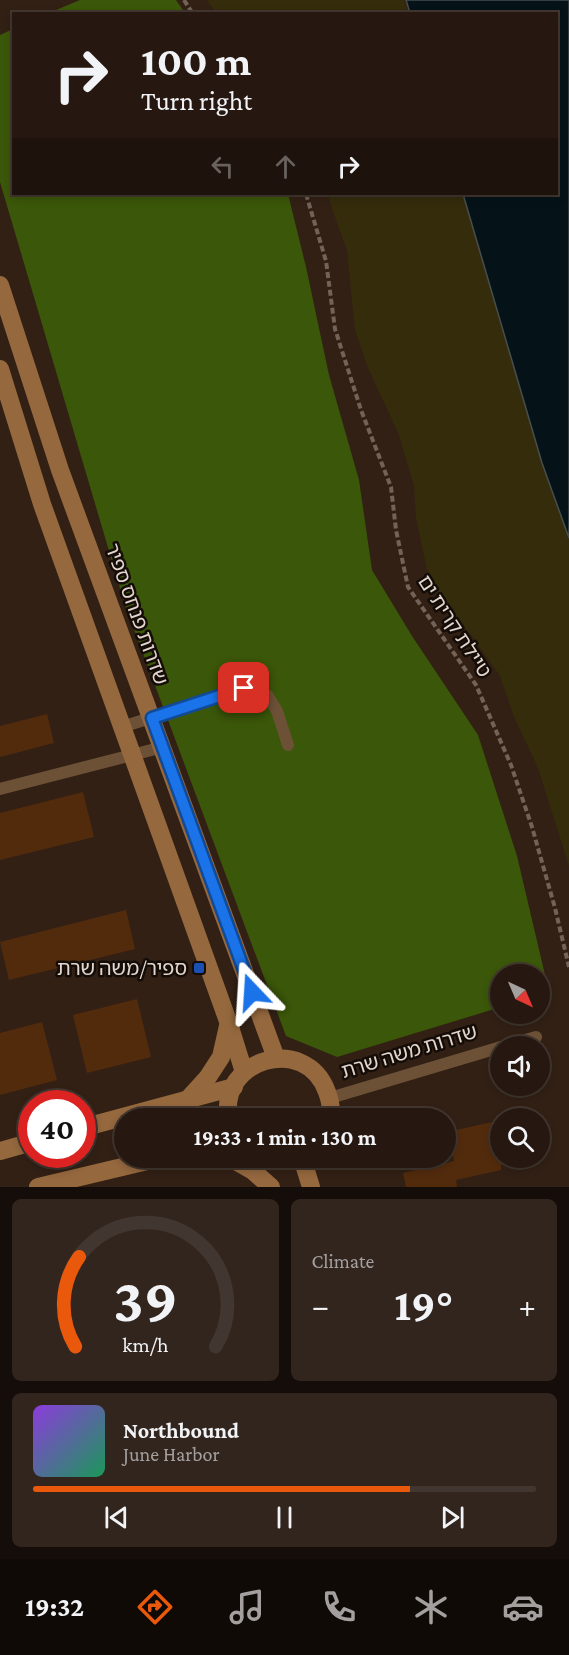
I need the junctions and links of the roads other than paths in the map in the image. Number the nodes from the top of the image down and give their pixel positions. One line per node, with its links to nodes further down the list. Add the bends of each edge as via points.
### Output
1 (0, 285): 3 (street, שדרות פנחס ספיר, via 60,471)
2 (0, 369): 4 (street, via 42,504)
3 (152, 718): 4 (lane); 5 (lane, via 244,688 268,696); 6 (street, שדרות פנחס ספיר)
4 (122, 727): 7 (street)
5 (288, 745)
6 (163, 747): 7 (lane); 11 (street, שדרות פנחס ספיר)
7 (132, 756): 8 (lane); 9 (street)
8 (0, 789)
9 (229, 1024): 12 (street); 14 (street, via 221,1058)
10 (490, 1050): 13 (lane, שדרות משה שרת)
11 (276, 1058): 12 (street, via 259,1062); 13 (street, via 304,1064 325,1084)
12 (239, 1079): 14 (street); 15 (street)
13 (330, 1098): 16 (street)
14 (188, 1099): 17 (street)
15 (229, 1108)
16 (331, 1108)
17 (96, 1124)
18 (18, 1146): 19 (street)
19 (0, 1151)
20 (118, 1168): 24 (street)
21 (248, 1168): 25 (street)
22 (268, 1168): 26 (street)
23 (305, 1168): 27 (street)
24 (38, 1187)
25 (271, 1187)
26 (275, 1187)
27 (311, 1187)

